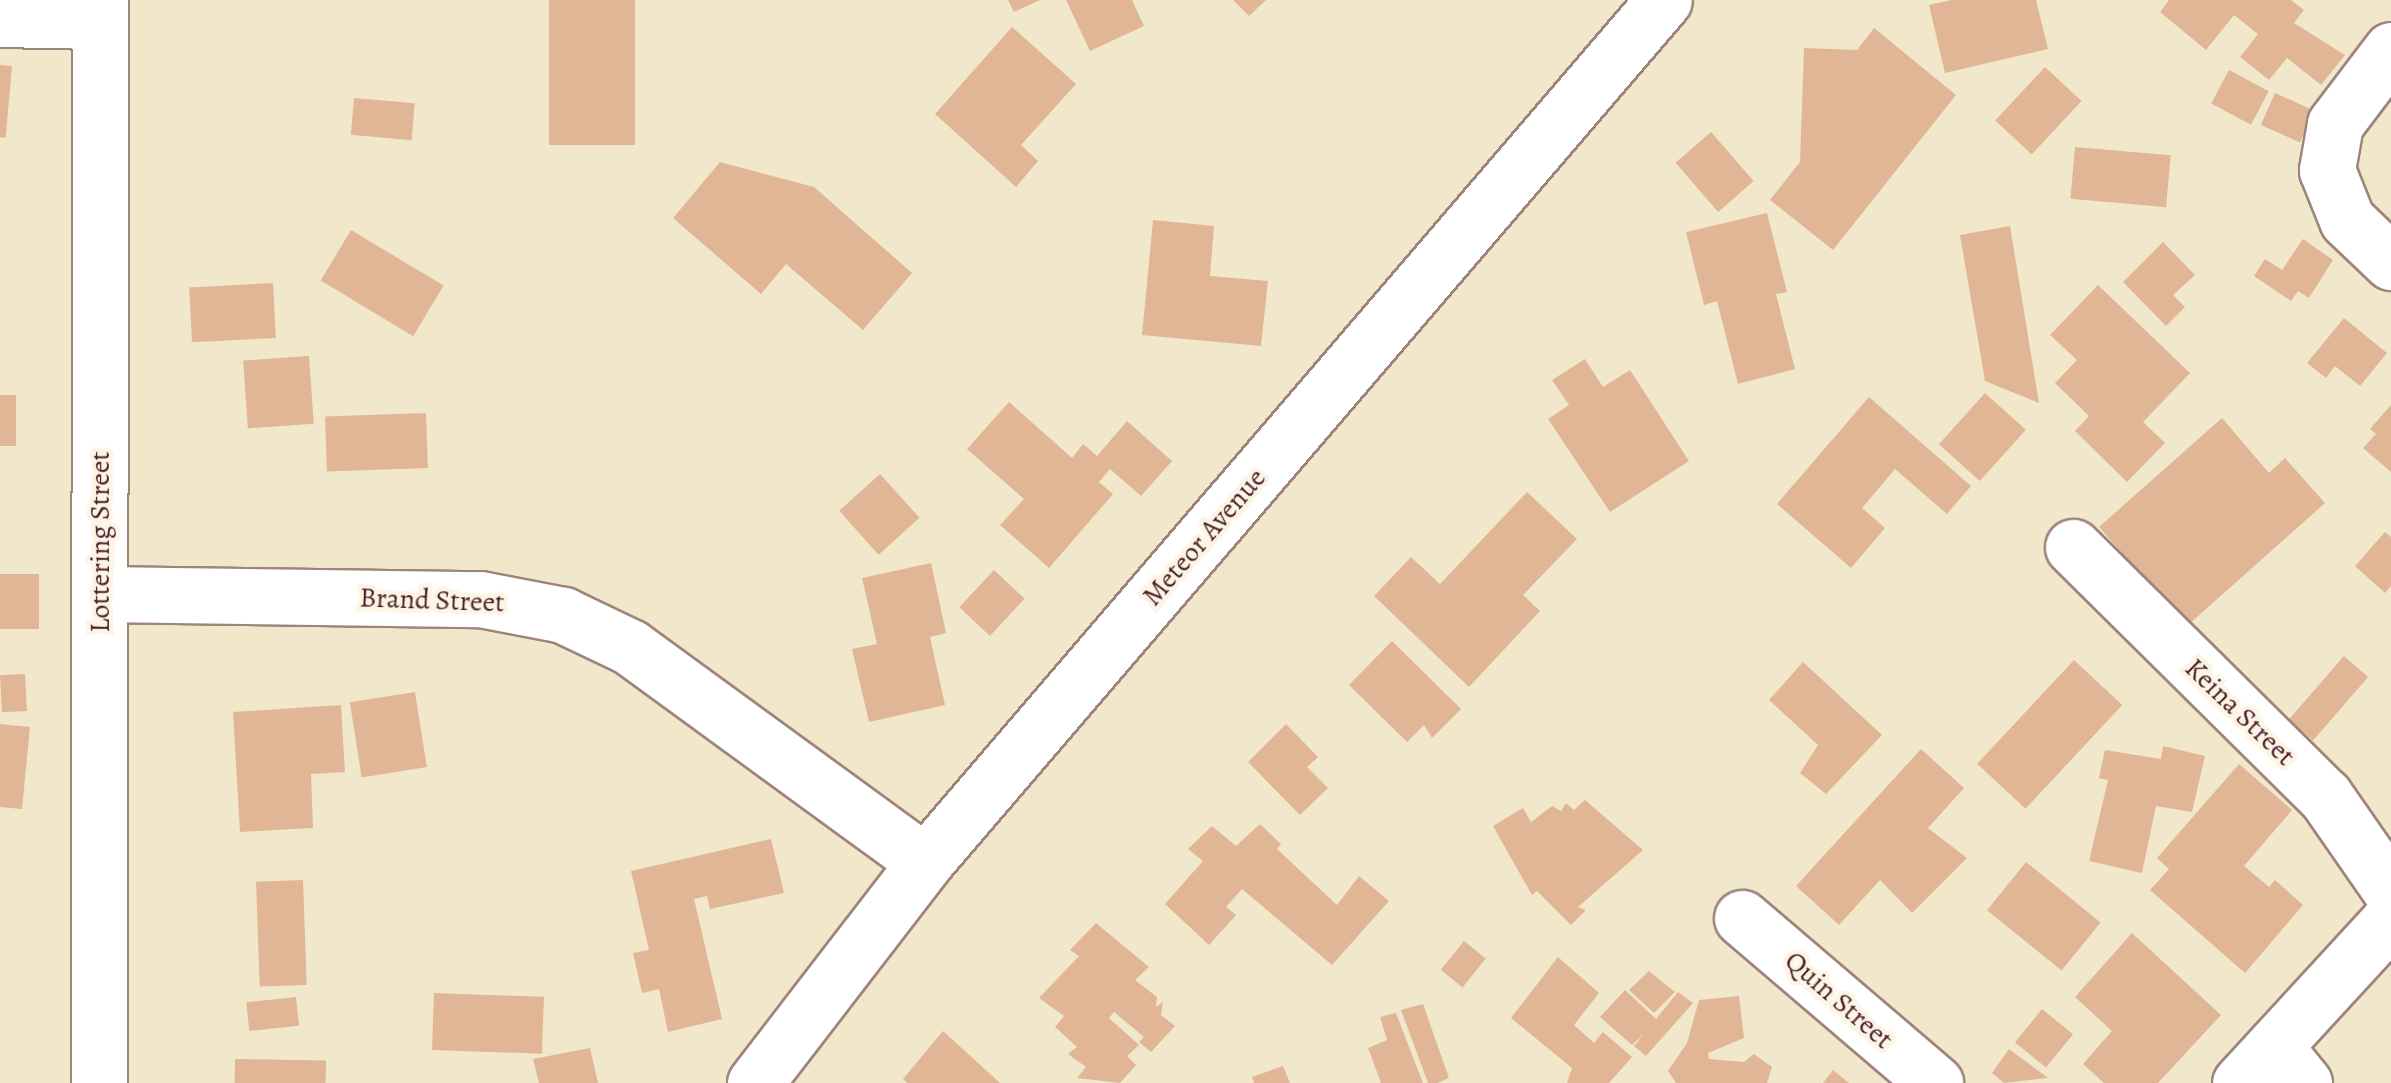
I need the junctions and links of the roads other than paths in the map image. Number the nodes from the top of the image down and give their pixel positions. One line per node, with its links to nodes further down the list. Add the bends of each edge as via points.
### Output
1 (1664, 0): 8 (street, Meteor Avenue)
2 (100, 11): 3 (street); 7 (street, Lottering Street)
3 (0, 20)
4 (2391, 50): 5 (street, via 2335,124 2327,170 2347,220)
5 (2391, 262)
6 (2072, 547): 9 (street, Keina Street, via 2326,796)
7 (100, 594): 8 (street, Brand Street, via 480,598 562,614 630,647); 13 (street, Lottering Street)
8 (925, 862): 14 (street, Meteor Avenue)
9 (2391, 891)
10 (1742, 918): 15 (street, Quin Street)
11 (2391, 919): 12 (street)
12 (2273, 1071)
13 (98, 1083)
14 (754, 1083)
15 (1935, 1083)

